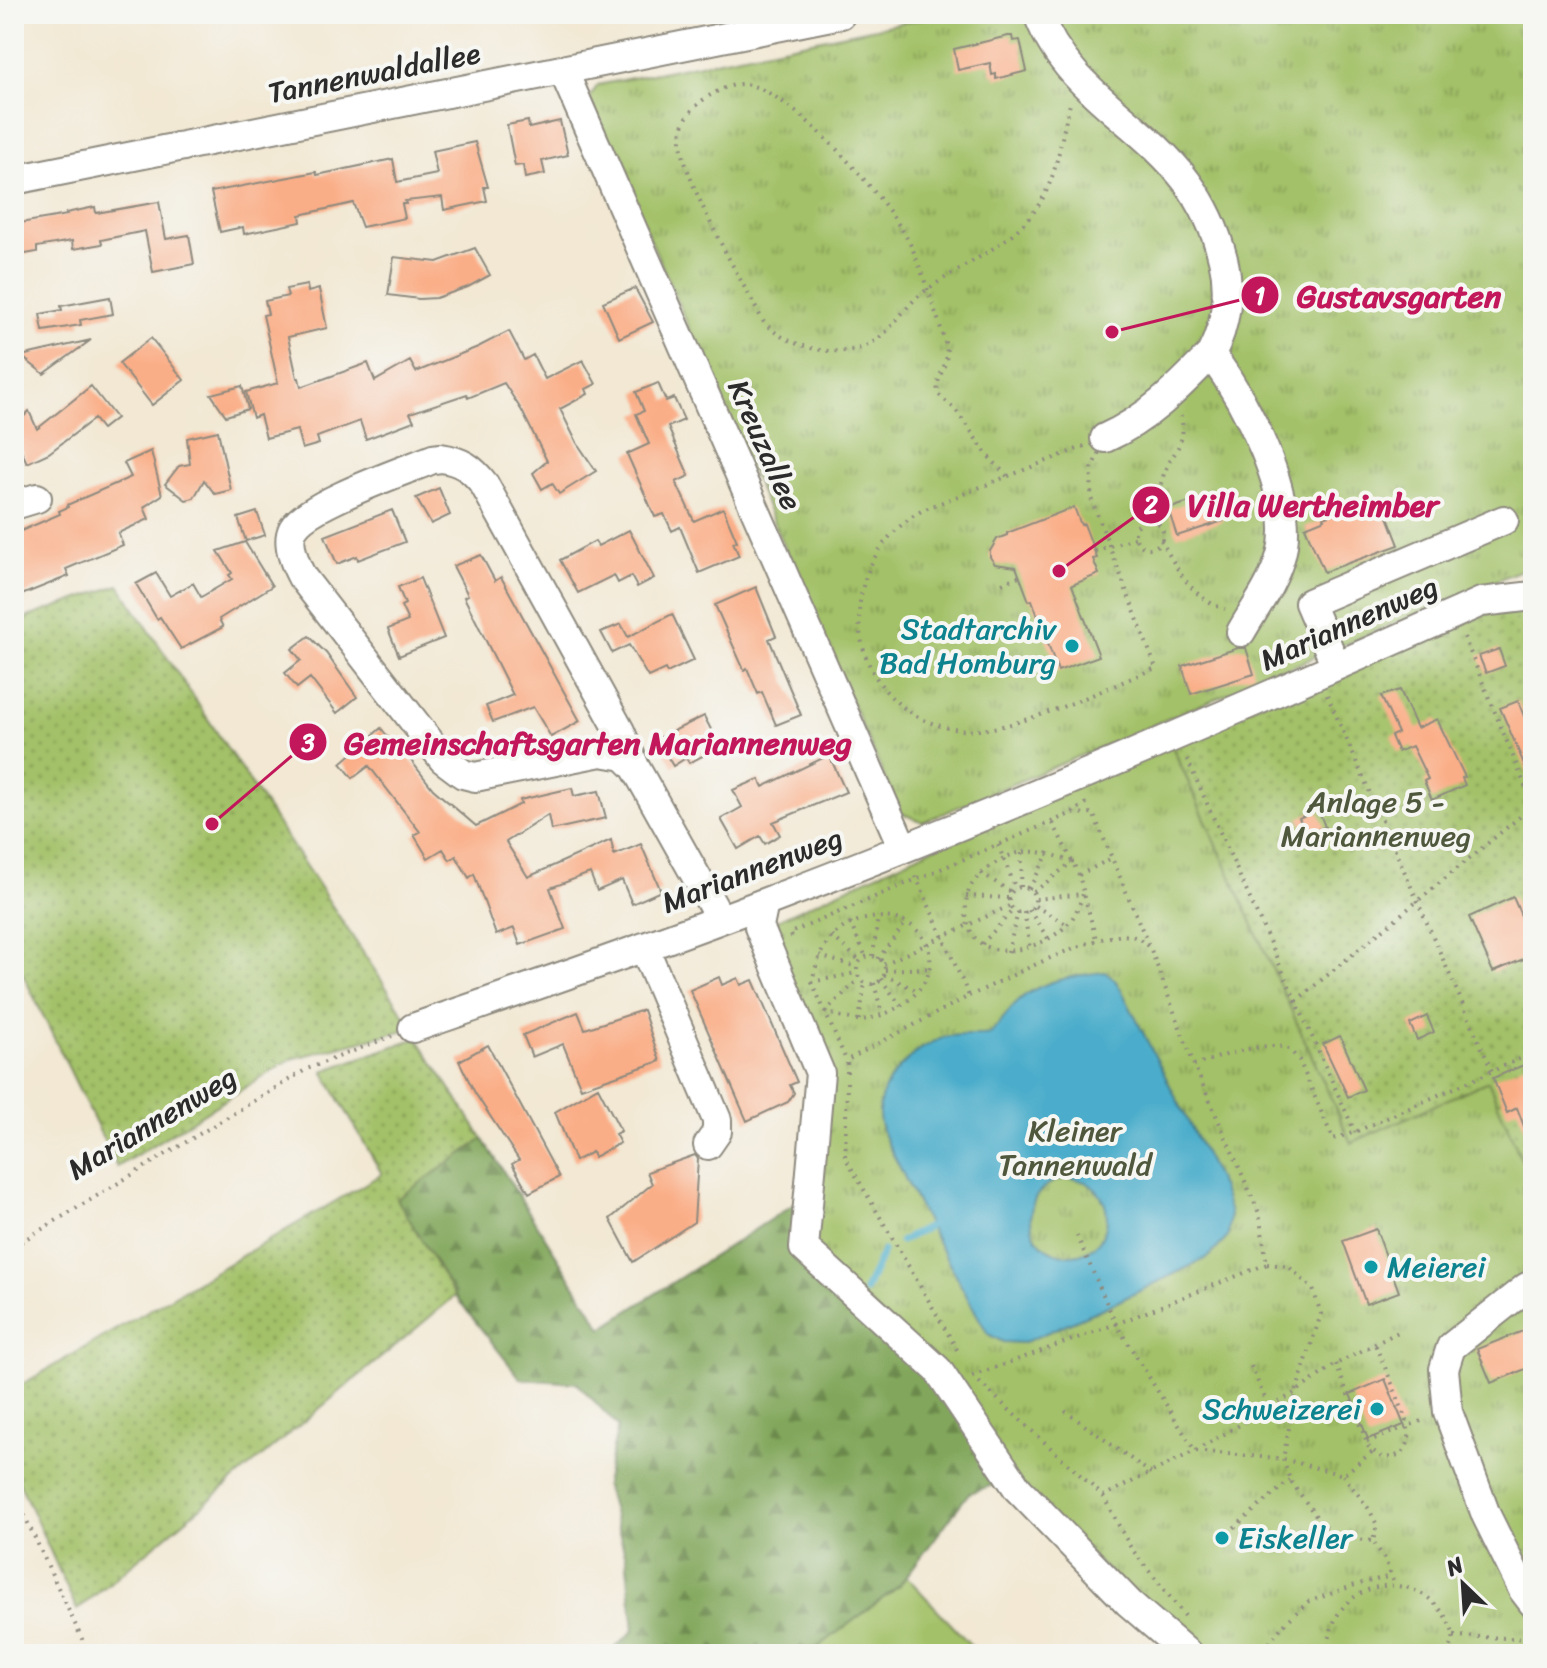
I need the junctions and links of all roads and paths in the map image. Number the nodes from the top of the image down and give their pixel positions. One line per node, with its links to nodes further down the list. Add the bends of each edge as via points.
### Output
1 (841, 14): 3 (street, Tannenwaldallee)
2 (1038, 14): 4 (street, via 1065,66)
3 (563, 70): 5 (street, Tannenwaldallee); 28 (street, Kreuzallee)
4 (1084, 84): 6 (path, via 1074,94 1058,160 1031,215 998,245); 7 (street, via 1164,156 1206,211 1218,238 1227,289 1224,318)
5 (14, 180)
6 (927, 289): 6 (path, via 913,250 887,205 822,135 785,104 742,84 714,93 691,110 681,139 688,171 771,331 810,347 858,348 873,343); 10 (path, via 947,348 938,394)
7 (1211, 354): 8 (street); 20 (street, via 1247,410 1276,482 1282,516 1282,551 1264,598)
8 (1171, 394): 9 (street, via 1139,421); 12 (path, via 1183,433 1163,474)
9 (1105, 438): 10 (path); 15 (path, via 1090,486)
10 (1007, 476): 15 (path, via 914,515 885,541 865,575 859,614 865,652 883,686 912,712 961,730 1000,728 1156,668)
11 (1504, 520): 22 (street, via 1309,603)
12 (1158, 524): 13 (path, via 1142,522); 14 (path)
13 (1136, 537): 14 (path, via 1148,547); 15 (path)
14 (1161, 540): 20 (path, via 1202,599)
15 (1110, 546): 16 (path)
16 (1095, 551)
17 (1022, 575): 18 (path)
18 (1002, 583)
19 (1533, 596): 22 (street, Mariannenweg, via 1481,602)
20 (1247, 621)
21 (1461, 631): 25 (path)
22 (1330, 678): 28 (street, Mariannenweg); 43 (path)
23 (1183, 751): 76 (path)
24 (635, 767): 24 (street, via 484,484 471,469 433,459 324,504 292,530 293,556 302,577 454,768 484,778 601,752 624,756); 48 (street)
25 (1533, 805): 43 (path)
26 (1053, 823): 27 (path); 32 (path, via 1070,814 1093,813); 33 (path)
27 (998, 845): 31 (path); 36 (path)
28 (903, 848): 36 (path); 44 (street, Mariannenweg)
29 (1022, 851): 30 (path); 31 (path); 37 (path)
30 (1049, 852): 33 (path); 38 (path)
31 (1003, 857): 34 (path); 37 (path)
32 (1112, 858): 35 (path); 62 (path)
33 (1072, 862): 35 (path); 38 (path)
34 (981, 873): 37 (path); 40 (path)
35 (1079, 875): 39 (path)
36 (916, 879): 54 (path); 59 (path, via 790,933)
37 (1016, 889): 38 (path); 41 (path)
38 (1032, 890): 42 (path)
39 (1083, 894): 42 (path); 52 (path); 55 (path)
40 (966, 896): 41 (path); 51 (path)
41 (1008, 898): 46 (path)
42 (1036, 899): 45 (path)
43 (1417, 901): 76 (path); 85 (path)
44 (764, 903): 48 (street, Mariannenweg); 121 (street, via 759,927 820,1073 804,1248 938,1370 1018,1489 1129,1603)
45 (1035, 906): 46 (path); 52 (path)
46 (1019, 910): 51 (path); 56 (path); 58 (path); 61 (path); 63 (path)
47 (878, 916): 49 (path); 50 (path); 66 (path)
48 (720, 919): 60 (street, Mariannenweg)
49 (907, 921): 57 (path); 66 (path)
50 (850, 923): 53 (path); 65 (path)
51 (967, 925): 54 (path); 58 (path)
52 (1068, 925): 56 (path)
53 (832, 936): 64 (path); 69 (path)
54 (943, 936): 57 (path); 75 (path)
55 (1096, 939): 62 (path, via 1133,936); 75 (path)
56 (1049, 940): 61 (path)
57 (926, 942): 67 (path); 70 (path)
58 (982, 944): 63 (path)
59 (796, 945)
60 (644, 947): 81 (street, Mariannenweg); 87 (street, via 717,1120 717,1132)
61 (1030, 949): 63 (path)
62 (1151, 950): 84 (path)
63 (1008, 952)
64 (819, 956): 69 (path); 71 (path)
65 (866, 957): 66 (path); 69 (path)
66 (875, 958): 70 (path)
67 (930, 968): 70 (path); 74 (path)
68 (807, 970): 71 (path)
69 (858, 970): 71 (path); 72 (path); 78 (path)
70 (883, 972): 73 (path); 74 (path); 77 (path)
71 (812, 982): 78 (path)
72 (865, 983): 73 (path); 80 (path)
73 (874, 983): 79 (path)
74 (919, 991): 77 (path)
75 (969, 996): 83 (path)
76 (1296, 1001): 86 (path)
77 (902, 1007): 79 (path)
78 (825, 1012): 80 (path); 83 (path)
79 (882, 1014): 80 (path)
80 (859, 1020)
81 (413, 1028): 89 (path, Mariannenweg, via 307,1069)
82 (1533, 1053): 85 (path)
83 (847, 1060): 95 (path, via 845,1157)
84 (1194, 1065): 86 (path, via 1261,1047 1290,1050 1333,1139); 90 (path, via 1259,1213)
85 (1492, 1071): 86 (path)
86 (1355, 1132)
87 (708, 1145)
88 (1077, 1236): 92 (path)
89 (14, 1246)
90 (1267, 1264): 92 (path); 98 (path, via 1288,1266 1313,1289 1321,1314)
91 (1527, 1287): 101 (street, via 1451,1347 1444,1369)
92 (1114, 1322): 104 (path); 111 (path, via 972,1376)
93 (1402, 1330): 94 (path)
94 (1375, 1344): 96 (path); 102 (path)
95 (964, 1362)
96 (1336, 1364): 98 (path); 103 (path)
97 (1251, 1366): 99 (path)
98 (1296, 1392): 99 (path); 106 (path)
99 (1269, 1408): 104 (path)
100 (1065, 1411): 107 (path)
101 (1448, 1412): 102 (path); 116 (street, via 1486,1515)
102 (1407, 1426): 103 (path); 105 (path, via 1408,1443 1398,1455 1388,1458)
103 (1367, 1442): 105 (path)
104 (1195, 1451): 106 (path); 107 (path)
105 (1372, 1452): 108 (path)
106 (1283, 1459): 108 (path); 109 (path)
107 (1152, 1474): 111 (path)
108 (1343, 1475): 113 (path, via 1377,1525)
109 (1290, 1480): 112 (path); 113 (path, via 1335,1536)
110 (14, 1493): 120 (path)
111 (1103, 1496): 117 (path, via 1131,1548)
112 (1222, 1538)
113 (1373, 1541): 114 (path)
114 (1391, 1576): 115 (path); 122 (path, via 1308,1602 1268,1645)
115 (1395, 1585): 118 (path, via 1433,1600); 123 (path, via 1350,1600 1331,1628)
116 (1533, 1603)
117 (1193, 1626)
118 (1454, 1636): 119 (path); 124 (path)
119 (1533, 1639)
120 (85, 1654)
121 (1188, 1654)
122 (1240, 1654)
123 (1329, 1654)
124 (1449, 1654)

